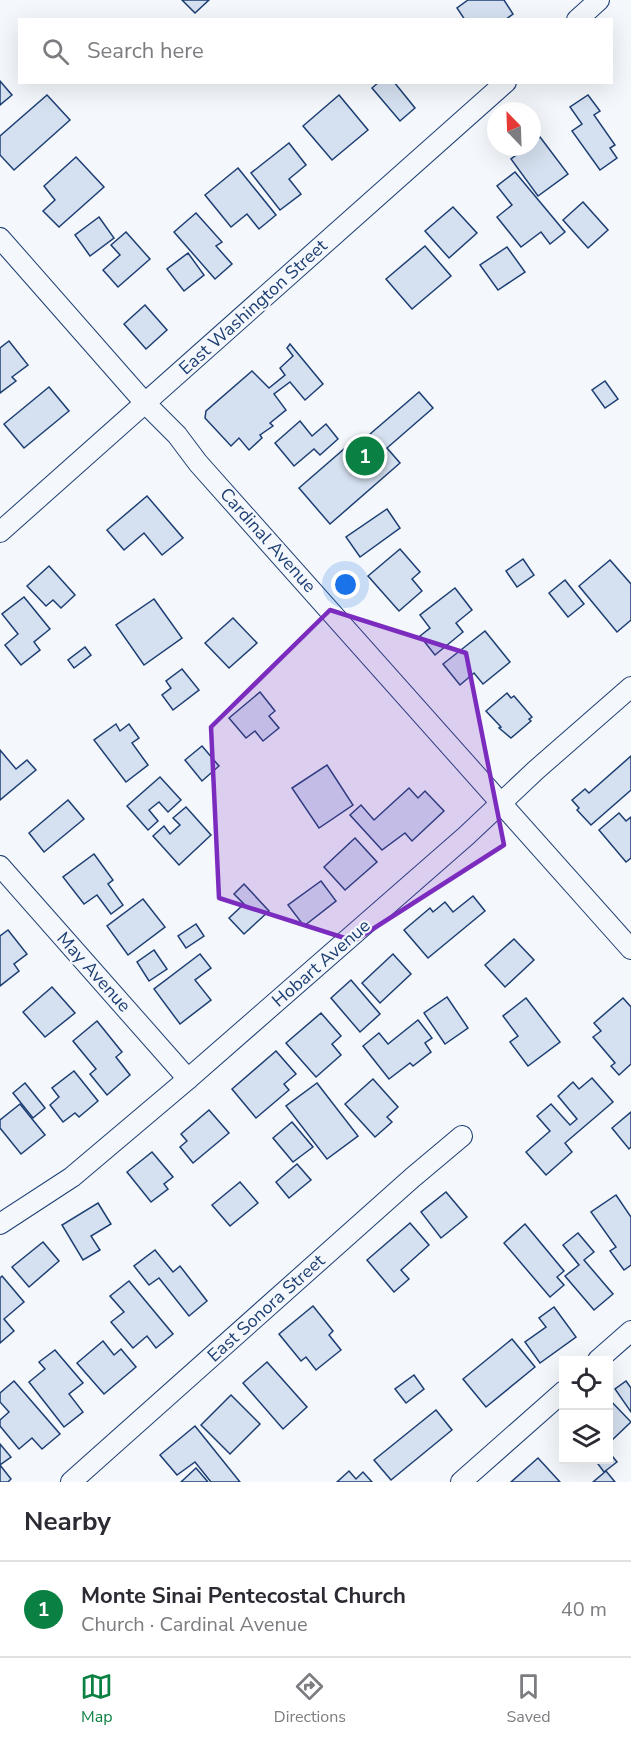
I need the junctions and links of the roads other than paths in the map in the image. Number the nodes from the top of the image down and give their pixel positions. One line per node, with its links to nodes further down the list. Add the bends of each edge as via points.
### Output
1 (599, 0): 2 (street)
2 (579, 18)
3 (504, 84): 5 (street, East Washington Street)
4 (0, 238): 5 (street, Cardinal Avenue)
5 (145, 403): 6 (street, East Washington Street); 8 (street, Cardinal Avenue)
6 (0, 532)
7 (631, 687): 8 (street, Hobart Avenue)
8 (501, 803): 10 (street, Cardinal Avenue); 11 (street, Hobart Avenue)
9 (0, 866): 11 (street, May Avenue)
10 (631, 949)
11 (188, 1079): 13 (street, Hobart Avenue, via 72,1177)
12 (462, 1136): 17 (street, East Sonora Street)
13 (0, 1224)
14 (631, 1331): 15 (street)
15 (603, 1356)
16 (559, 1395): 18 (street)
17 (71, 1482)
18 (461, 1482)

